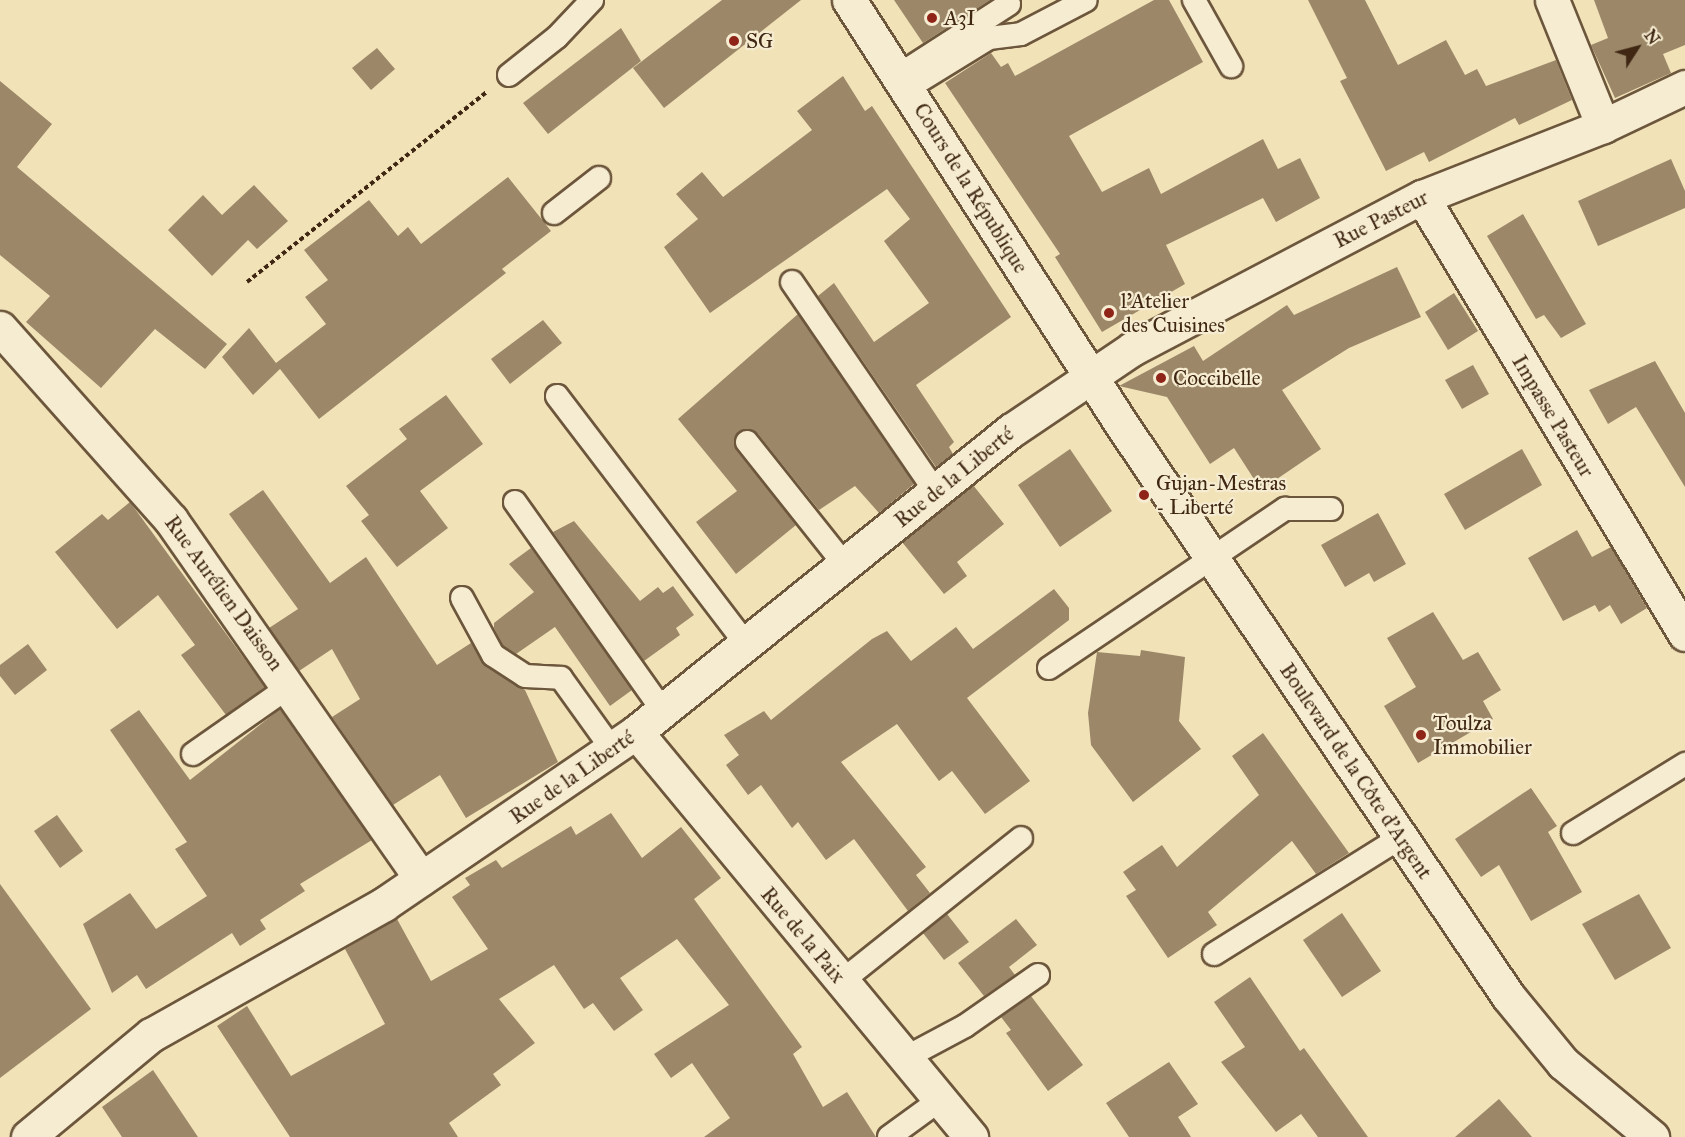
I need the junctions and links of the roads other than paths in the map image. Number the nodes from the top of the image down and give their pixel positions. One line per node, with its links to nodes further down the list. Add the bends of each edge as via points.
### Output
1 (592, 0): 8 (lane, via 557,38)
2 (849, 0): 9 (street, Cours de la République)
3 (1086, 0): 9 (lane, via 1021,34 989,38)
4 (1194, 0): 7 (lane)
5 (1552, 0): 11 (street)
6 (1010, 4): 9 (lane)
7 (1231, 66)
8 (509, 75)
9 (903, 82): 17 (street, Cours de la République)
10 (1685, 87): 11 (street, Rue Pasteur)
11 (1603, 126): 13 (street, Rue Pasteur)
12 (599, 178): 14 (lane)
13 (1422, 197): 17 (street, Rue Pasteur, via 1132,349); 26 (street, Impasse Pasteur)
14 (554, 213)
15 (792, 282): 20 (lane)
16 (0, 328): 29 (street, Rue Aurélien Daisson, via 144,484)
17 (1090, 378): 20 (street, Rue de la Liberté); 23 (street, Boulevard de la Côte d'Argent)
18 (557, 396): 27 (lane)
19 (747, 442): 24 (lane)
20 (936, 492): 24 (street, Rue de la Liberté)
21 (516, 502): 30 (lane)
22 (1331, 509): 23 (lane, via 1285,509)
23 (1214, 558): 28 (lane); 35 (street, Boulevard de la Côte d'Argent)
24 (844, 565): 27 (street, Rue de la Liberté)
25 (462, 598): 31 (lane, via 493,655 525,676 561,678)
26 (1685, 634)
27 (746, 644): 30 (street, Rue de la Liberté)
28 (1049, 668)
29 (290, 686): 32 (lane); 37 (street, Rue Aurélien Daisson)
30 (663, 711): 31 (street, Rue de la Liberté)
31 (624, 741): 37 (street, Rue de la Liberté); 40 (street, Rue de la Paix)
32 (193, 753)
33 (1685, 764): 34 (lane)
34 (1573, 833)
35 (1401, 837): 38 (lane); 46 (street, Boulevard de la Côte d'Argent, via 1538,1037)
36 (1021, 838): 40 (lane)
37 (421, 878): 43 (street, Rue de la Liberté, via 151,1035)
38 (1214, 954)
39 (1038, 975): 41 (lane, via 965,1026)
40 (842, 981): 41 (street, Rue de la Paix)
41 (905, 1058): 42 (street, Rue de la Paix)
42 (940, 1100): 44 (lane); 45 (street, Rue de la Paix)
43 (28, 1137)
44 (889, 1137)
45 (971, 1137)
46 (1652, 1137)

